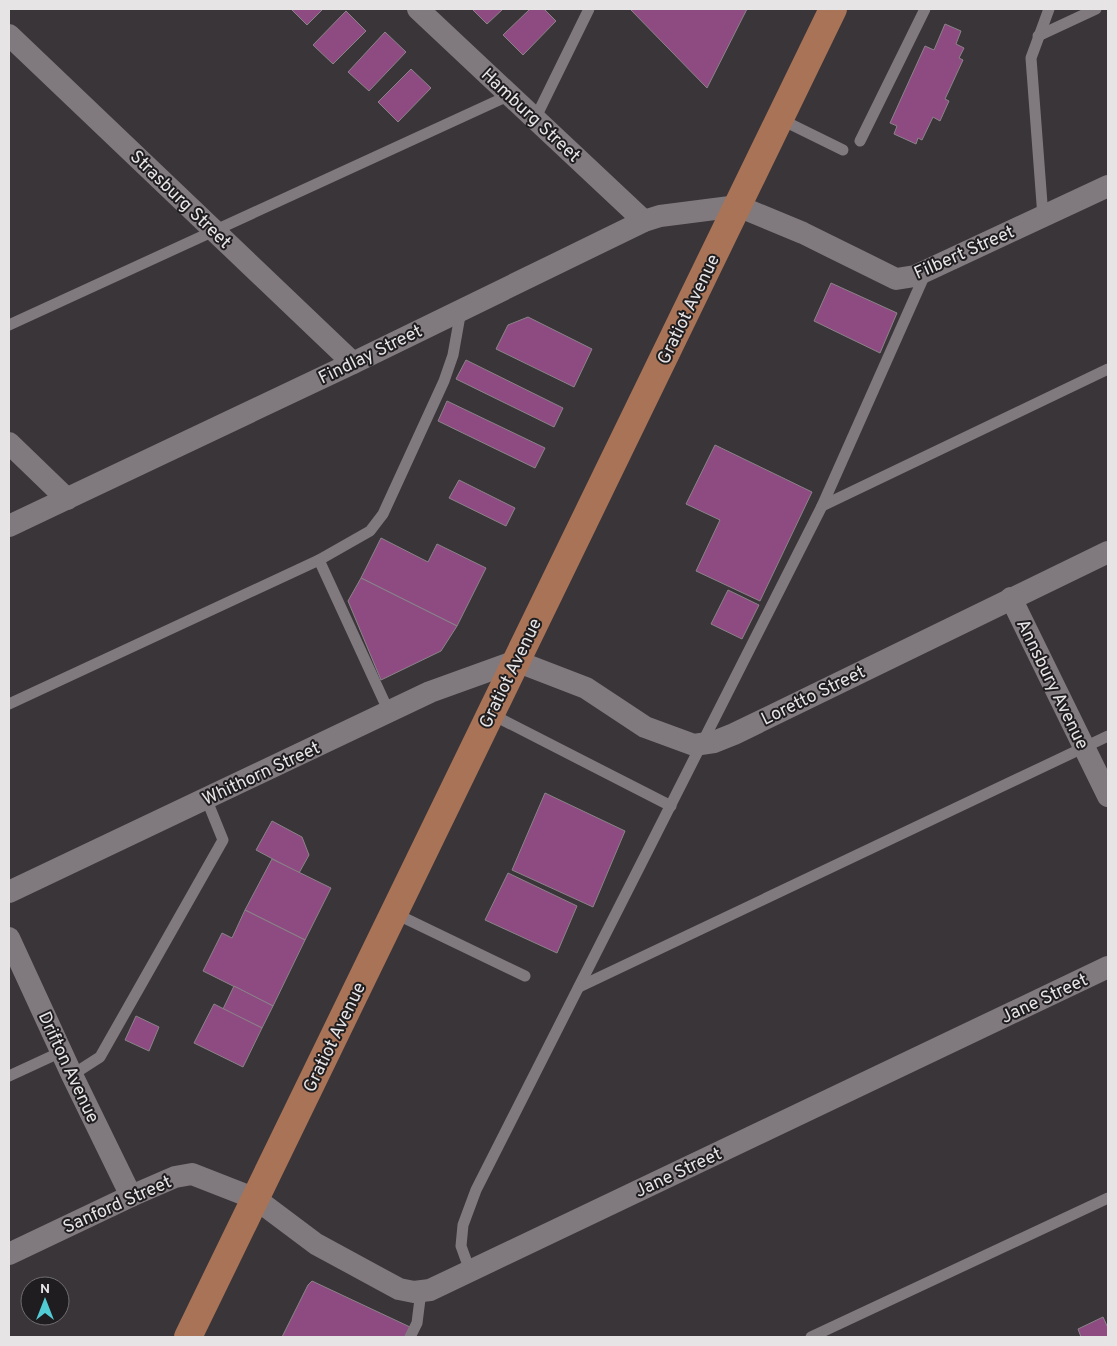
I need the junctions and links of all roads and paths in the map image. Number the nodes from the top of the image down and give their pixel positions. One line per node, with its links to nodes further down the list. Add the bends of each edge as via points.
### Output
1 (418, 9): 9 (street, Hamburg Street)
2 (589, 9): 10 (lane)
3 (833, 9): 11 (main road, Gratiot Avenue)
4 (925, 9): 12 (lane)
5 (1049, 9): 8 (lane)
6 (1096, 9): 8 (lane)
7 (9, 35): 18 (street, Strasburg Street)
8 (1038, 36): 16 (lane, via 1031,58)
9 (510, 95): 10 (street, Hamburg Street); 18 (lane)
10 (535, 119): 17 (street, Hamburg Street)
11 (780, 119): 13 (lane); 15 (main road, Gratiot Avenue)
12 (860, 141)
13 (843, 150)
14 (1108, 186): 16 (street, Filbert Street)
15 (738, 206): 17 (street, Findlay Street); 19 (street, Filbert Street, via 804,233 896,279); 31 (main road, Gratiot Avenue)
16 (1043, 216): 19 (street, Filbert Street)
17 (644, 221): 20 (street, Findlay Street)
18 (214, 231): 21 (lane); 22 (street, Strasburg Street)
19 (927, 270): 26 (lane)
20 (461, 310): 22 (street, Findlay Street); 29 (lane, via 453,355 444,381 383,514 370,530 352,543)
21 (9, 325)
22 (353, 363): 25 (street, Findlay Street)
23 (1108, 369): 26 (lane)
24 (9, 443): 25 (street)
25 (67, 499): 27 (street, Findlay Street)
26 (822, 506): 36 (lane)
27 (9, 526)
28 (1108, 552): 30 (street, Loretto Street)
29 (318, 560): 32 (lane); 33 (lane)
30 (1011, 598): 36 (street, Loretto Street, via 734,734); 37 (street, Annsbury Avenue)
31 (516, 661): 33 (street, Whithorn Street, via 430,692); 34 (main road, Gratiot Avenue); 36 (street, Loretto Street, via 586,688 645,727)
32 (9, 704)
33 (389, 712): 39 (street, Whithorn Street)
34 (490, 714): 40 (lane); 42 (main road, Gratiot Avenue)
35 (1108, 736): 37 (lane)
36 (702, 744): 40 (lane)
37 (1084, 747): 38 (street, Annsbury Avenue); 46 (lane)
38 (1108, 796)
39 (206, 798): 41 (street, Whithorn Street); 48 (lane, via 223,840 100,1057)
40 (670, 806): 46 (lane)
41 (9, 892)
42 (394, 913): 45 (lane); 52 (main road, Gratiot Avenue)
43 (9, 938): 47 (street, Drifton Avenue)
44 (1108, 967): 54 (street, Jane Street)
45 (525, 976)
46 (579, 987): 54 (lane, via 476,1190 462,1225 461,1246)
47 (62, 1052): 48 (street, Drifton Avenue); 49 (lane)
48 (72, 1075): 50 (street, Drifton Avenue)
49 (9, 1076)
50 (131, 1196): 52 (street, Sanford Street, via 175,1177 192,1174); 53 (street, Sanford Street)
51 (1108, 1198): 58 (lane)
52 (256, 1199): 55 (street, Jane Street, via 316,1244 400,1289); 56 (main road, Gratiot Avenue)
53 (9, 1254)
54 (470, 1271): 55 (street, Jane Street)
55 (421, 1291): 57 (lane, via 417,1323)
56 (188, 1337)
57 (410, 1337)
58 (811, 1337)

